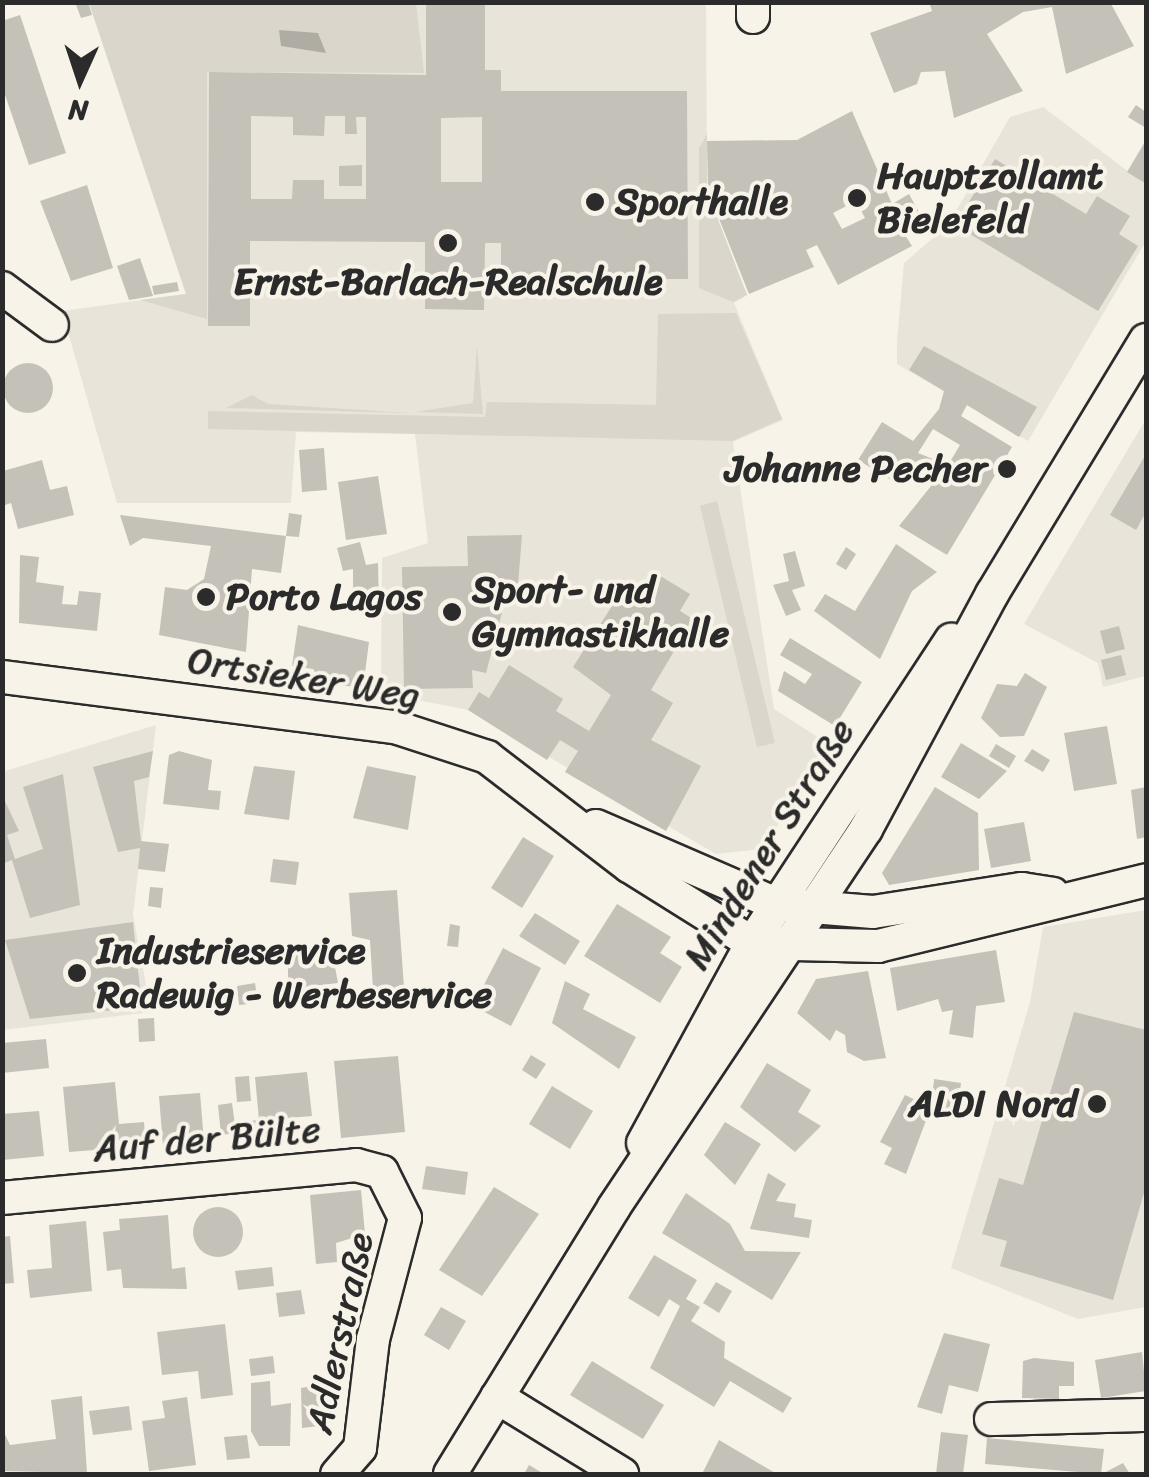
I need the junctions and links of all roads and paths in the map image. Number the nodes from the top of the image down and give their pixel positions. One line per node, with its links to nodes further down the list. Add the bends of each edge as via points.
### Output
1 (2, 288): 2 (street)
2 (52, 325)
3 (1146, 340): 4 (street, Mindener Straße)
4 (1022, 543): 9 (street, Mindener Straße); 10 (street, Mindener Straße, via 918,742)
5 (4, 682): 6 (street, Ortsieker Weg, via 398,728 487,757)
6 (572, 816): 9 (street, Ortsieker Weg); 11 (street, Ortsieker Weg, via 629,866)
7 (1146, 880): 8 (street)
8 (1057, 895): 10 (street, Ortsieker Weg, via 1022,889 873,912); 12 (street, Ortsieker Weg, via 920,938)
9 (776, 904): 10 (street, Ortsieker Weg); 11 (street, Mindener Straße)
10 (813, 908): 12 (street, Mindener Straße)
11 (752, 943): 12 (street, Ortsieker Weg); 15 (street, Mindener Straße, via 666,1090)
12 (789, 945): 15 (street, Mindener Straße)
13 (2, 1198): 14 (street, Auf der Bülte, via 356,1165 382,1172)
14 (403, 1201): 19 (street, Adlerstraße, via 360,1448)
15 (614, 1206): 16 (street, Mindener Straße)
16 (497, 1398): 20 (street, Mindener Straße); 21 (street)
17 (1146, 1415): 18 (street)
18 (991, 1418)
19 (337, 1474)
20 (450, 1474)
21 (622, 1474)

